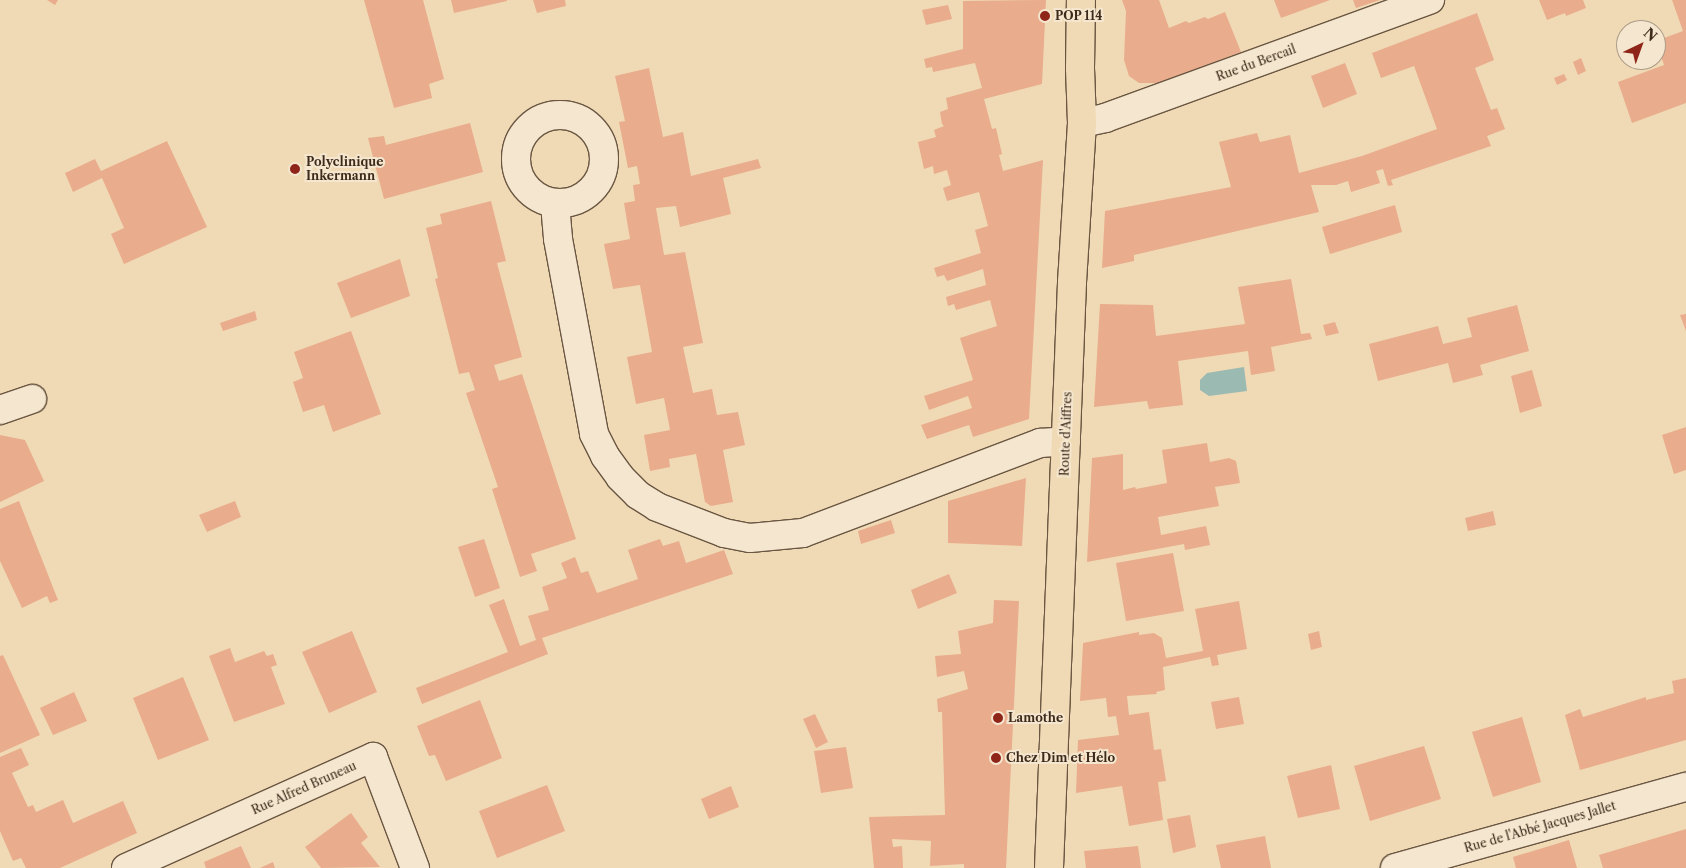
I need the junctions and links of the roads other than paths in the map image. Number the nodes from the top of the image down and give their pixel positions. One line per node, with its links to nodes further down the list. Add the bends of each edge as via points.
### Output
1 (1081, 0): 3 (main road, Route d'Aiffres)
2 (1430, 0): 3 (street, Rue du Bercail, via 1105,118)
3 (1082, 123): 7 (main road, Route d'Aiffres)
4 (555, 204): 7 (street, via 558,239 594,434 620,477 638,495 657,507 724,533 750,538 803,533 1040,443)
5 (32, 399): 6 (street)
6 (0, 410)
7 (1066, 442): 11 (main road, Route d'Aiffres)
8 (1686, 787): 12 (street, Rue de l'Abbé Jacques Jallet)
9 (126, 868): 10 (street, Rue Alfred Bruneau, via 373,757)
10 (415, 868)
11 (1049, 868)
12 (1394, 868)

